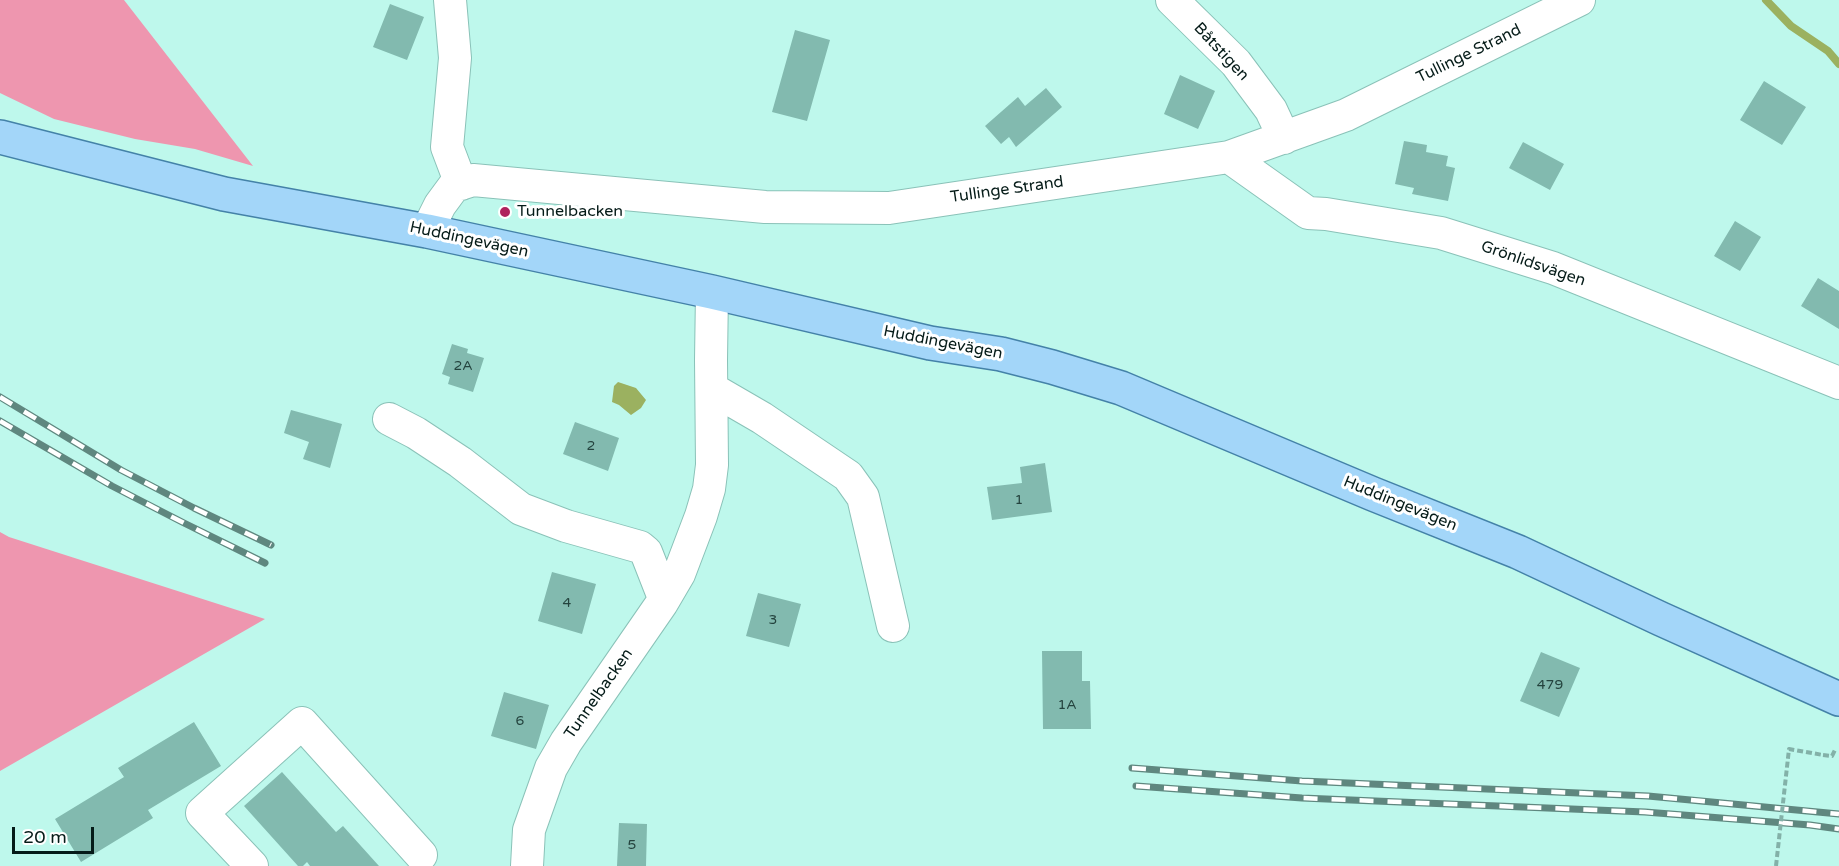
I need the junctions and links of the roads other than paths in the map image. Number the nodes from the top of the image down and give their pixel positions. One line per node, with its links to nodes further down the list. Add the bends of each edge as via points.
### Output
1 (450, 0): 7 (street, via 454,58 447,147)
2 (1172, 0): 5 (street, Båtstigen, via 1236,63 1271,110)
3 (1579, 0): 5 (street, Tullinge Strand, via 1346,115)
4 (0, 137): 8 (main road, Huddingevägen, via 224,194)
5 (1284, 138): 6 (street, Tullinge Strand)
6 (1229, 157): 7 (street, Tullinge Strand, via 889,207 765,207 473,180); 10 (street, Grönlidsvägen, via 1308,213 1441,233 1553,268)
7 (461, 184): 8 (street, via 454,186 440,205)
8 (427, 231): 9 (main road, Huddingevägen)
9 (712, 292): 11 (street, Tunnelbacken); 15 (main road, Huddingevägen, via 930,343 1001,354 1121,388 1518,552)
10 (1839, 384)
11 (712, 389): 13 (street, Tunnelbacken, via 709,489 679,574); 14 (street, via 848,476 863,497)
12 (389, 419): 13 (street, via 443,450 521,509 640,548 646,552)
13 (664, 598): 18 (street, Tunnelbacken, via 551,768 529,830)
14 (893, 626)
15 (1839, 699)
16 (421, 855): 17 (street, via 302,723 202,813)
17 (252, 866)
18 (527, 866)

